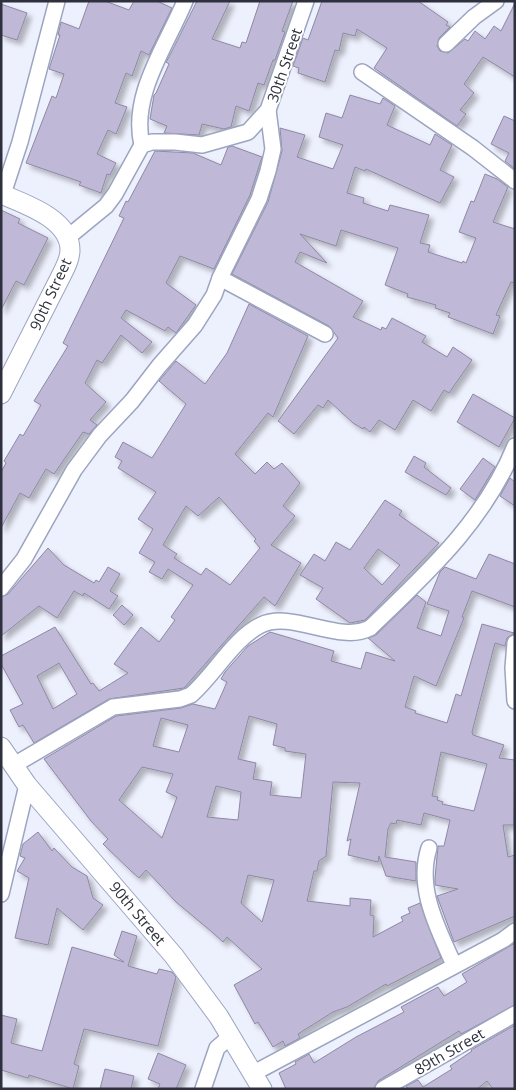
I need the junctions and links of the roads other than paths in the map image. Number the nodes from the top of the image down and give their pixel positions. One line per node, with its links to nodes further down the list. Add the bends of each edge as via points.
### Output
1 (57, 1): 10 (street, via 20,142)
2 (185, 1): 8 (street, via 149,82 139,132)
3 (306, 1): 7 (street, 30th Street)
4 (496, 1): 5 (street)
5 (446, 44)
6 (362, 72): 9 (street, via 473,148)
7 (268, 110): 8 (street, 30th Street, via 248,132 202,146 175,142); 12 (street, via 273,149 268,171 259,199)
8 (142, 145): 11 (street, via 106,206)
9 (515, 181)
10 (2, 194): 11 (street, 90th Street, via 51,219)
11 (67, 238): 14 (street, 90th Street, via 70,256)
12 (220, 278): 13 (street); 16 (street, via 214,295 195,325 74,470 24,559)
13 (325, 334)
14 (1, 394)
15 (515, 446): 20 (street, via 492,495 472,523 370,628 357,633 276,621 262,624 248,634 191,695 113,707)
16 (1, 588)
17 (515, 644): 18 (street)
18 (515, 701)
19 (1, 747): 20 (street, 90th Street)
20 (14, 765): 21 (street, 90th Street)
21 (27, 785): 23 (street); 27 (street, 90th Street, via 174,956)
22 (429, 848): 25 (street, via 424,865 426,893)
23 (1, 894)
24 (515, 931): 25 (street, via 504,940)
25 (454, 965): 28 (street)
26 (515, 1014): 30 (street, 89th Street)
27 (231, 1036): 28 (street, 90th Street); 29 (street, via 217,1048)
28 (258, 1081)
29 (203, 1089)
30 (383, 1089)

